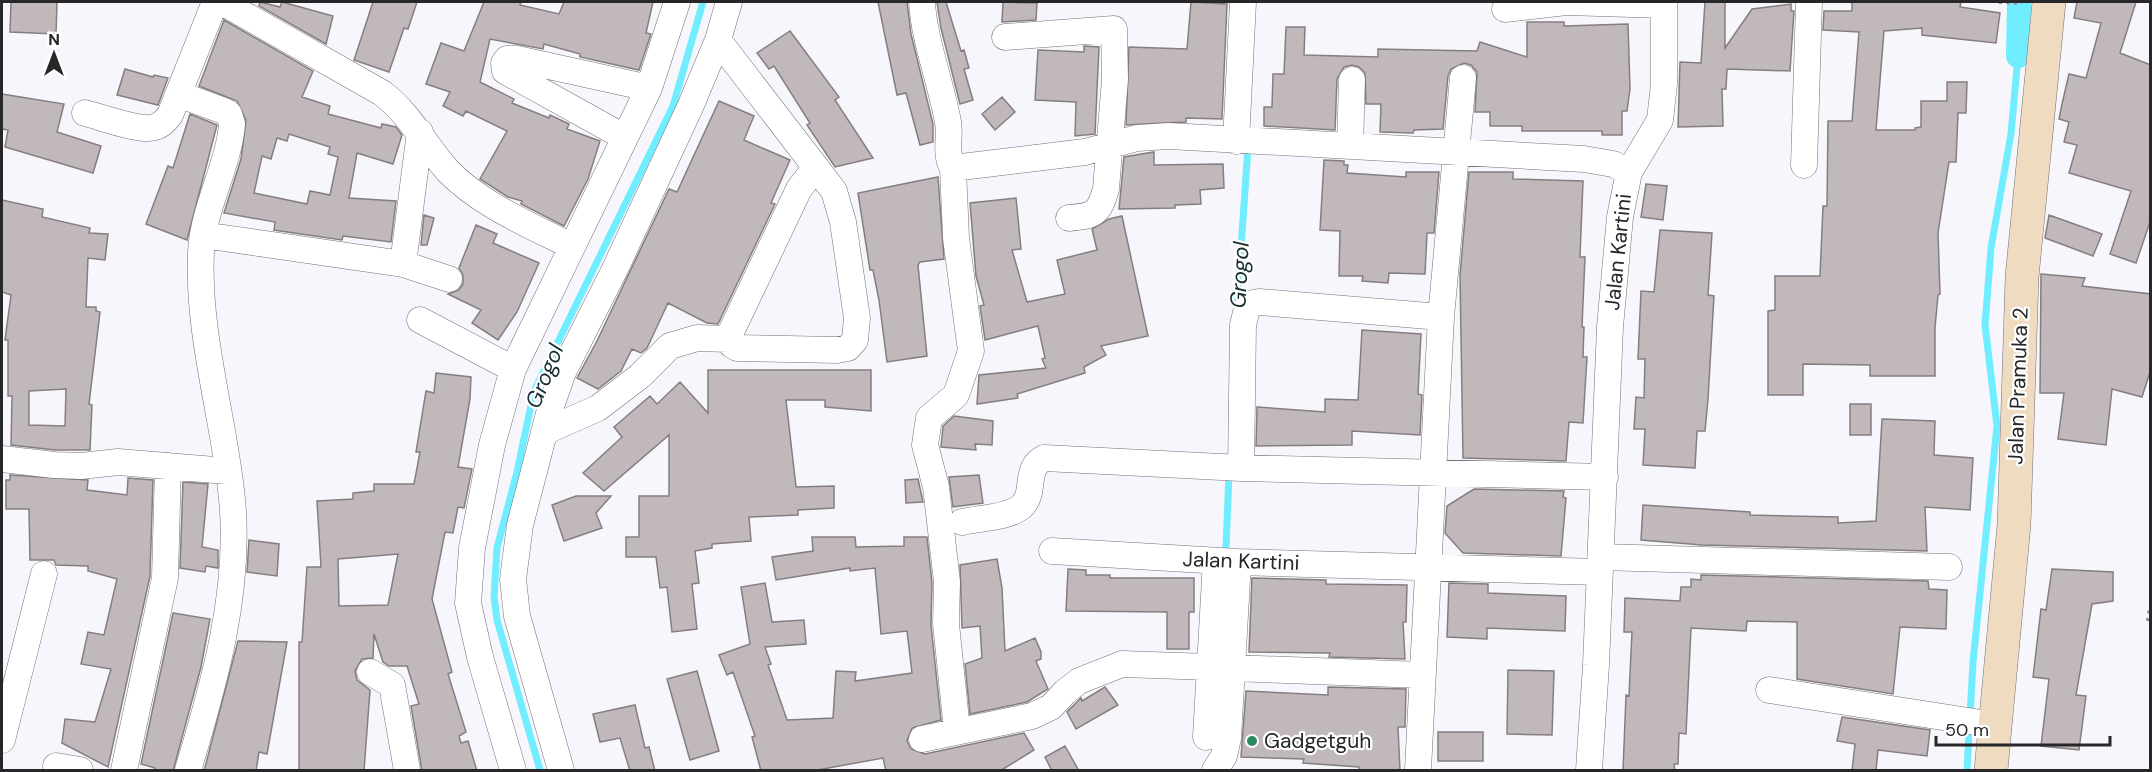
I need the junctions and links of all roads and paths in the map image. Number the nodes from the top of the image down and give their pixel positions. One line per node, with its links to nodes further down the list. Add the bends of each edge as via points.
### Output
1 (215, 2): 18 (street)
2 (222, 2): 20 (street, via 382,93)
3 (677, 2): 17 (street)
4 (729, 2): 14 (street)
5 (922, 2): 27 (street, via 949,129)
6 (1243, 2): 22 (street)
7 (1809, 2): 26 (street)
8 (1999, 2): 9 (path)
9 (2012, 2)
10 (2049, 2): 59 (main road, Jalan Pramuka 2, via 2022,277 2014,525)
11 (1664, 4): 12 (street, via 1566,2); 29 (street, Jalan Kartini, via 1660,120)
12 (1505, 9)
13 (1005, 37): 23 (street, via 1114,28)
14 (718, 40): 28 (street); 39 (street, via 615,270 566,364)
15 (1463, 78): 25 (street)
16 (1352, 80): 24 (street)
17 (649, 88): 21 (street); 21 (street, via 517,59 504,63 505,71)
18 (178, 94): 19 (street, via 170,115 157,127 139,127); 31 (street, via 224,111 231,119)
19 (85, 113)
20 (420, 132): 32 (street, via 449,171 480,196); 33 (street)
21 (624, 138): 32 (street)
22 (1246, 141): 23 (street, Jalan Kartini, via 1151,137); 24 (street, Jalan Kartini)
23 (1111, 146): 27 (street, Jalan Kartini, via 1085,153); 30 (street, via 1102,205 1095,213)
24 (1350, 146): 25 (street, Jalan Kartini)
25 (1456, 152): 29 (street, Jalan Kartini, via 1584,159 1613,164); 35 (street)
26 (1804, 165)
27 (952, 166): 60 (street, via 971,351 956,394 929,418 925,445 936,486 947,582 946,624)
28 (816, 167): 37 (street, via 799,189); 37 (street, via 834,191 843,222 856,302 855,340 848,348 837,350 737,348)
29 (1629, 172): 45 (street, Jalan Kartini, via 1620,217 1610,327)
30 (1069, 218)
31 (203, 235): 33 (street); 43 (street, via 201,274 213,391)
32 (571, 246): 38 (street)
33 (402, 264): 34 (street)
34 (449, 279)
35 (1441, 317): 42 (street, via 1248,304); 44 (street)
36 (420, 320): 38 (street)
37 (729, 339): 39 (street, via 697,338 670,346 640,376 598,408)
38 (513, 369): 67 (street, via 492,445 468,588 480,657)
39 (544, 432): 68 (street, via 520,525 513,579 523,639)
40 (2, 459): 41 (street, via 54,465 118,462)
41 (168, 466): 43 (street); 64 (street, via 165,579)
42 (1232, 468): 44 (street); 46 (street, via 1044,458 1031,472 1023,505 1013,512)
43 (227, 471): 65 (street, via 234,523 224,630 216,674)
44 (1434, 471): 45 (street); 50 (street)
45 (1605, 477): 49 (street, Jalan Kartini)
46 (962, 522)
47 (1052, 551): 48 (street, Jalan Kartini)
48 (1227, 561): 50 (street, Jalan Kartini); 55 (street)
49 (1600, 564): 50 (street, Jalan Kartini); 51 (street); 71 (street, Jalan Kartini)
50 (1430, 565): 57 (street)
51 (1949, 567)
52 (44, 574): 63 (street)
53 (2151, 607): 54 (path)
54 (2148, 621)
55 (1221, 667): 57 (street); 60 (street, via 1122,664 1070,687 1051,707 1032,716); 61 (street); 69 (street, via 1227,748)
56 (370, 672): 66 (street, via 392,685)
57 (1422, 675): 70 (street)
58 (1769, 690): 59 (street)
59 (1975, 723): 72 (main road, Jalan Pramuka 2)
60 (957, 730): 62 (street)
61 (1206, 737)
62 (922, 739)
63 (2, 740)
64 (124, 771)
65 (188, 771)
66 (407, 771)
67 (513, 771)
68 (561, 771)
69 (1215, 771)
70 (1418, 771)
71 (1589, 771)
72 (1991, 771)

